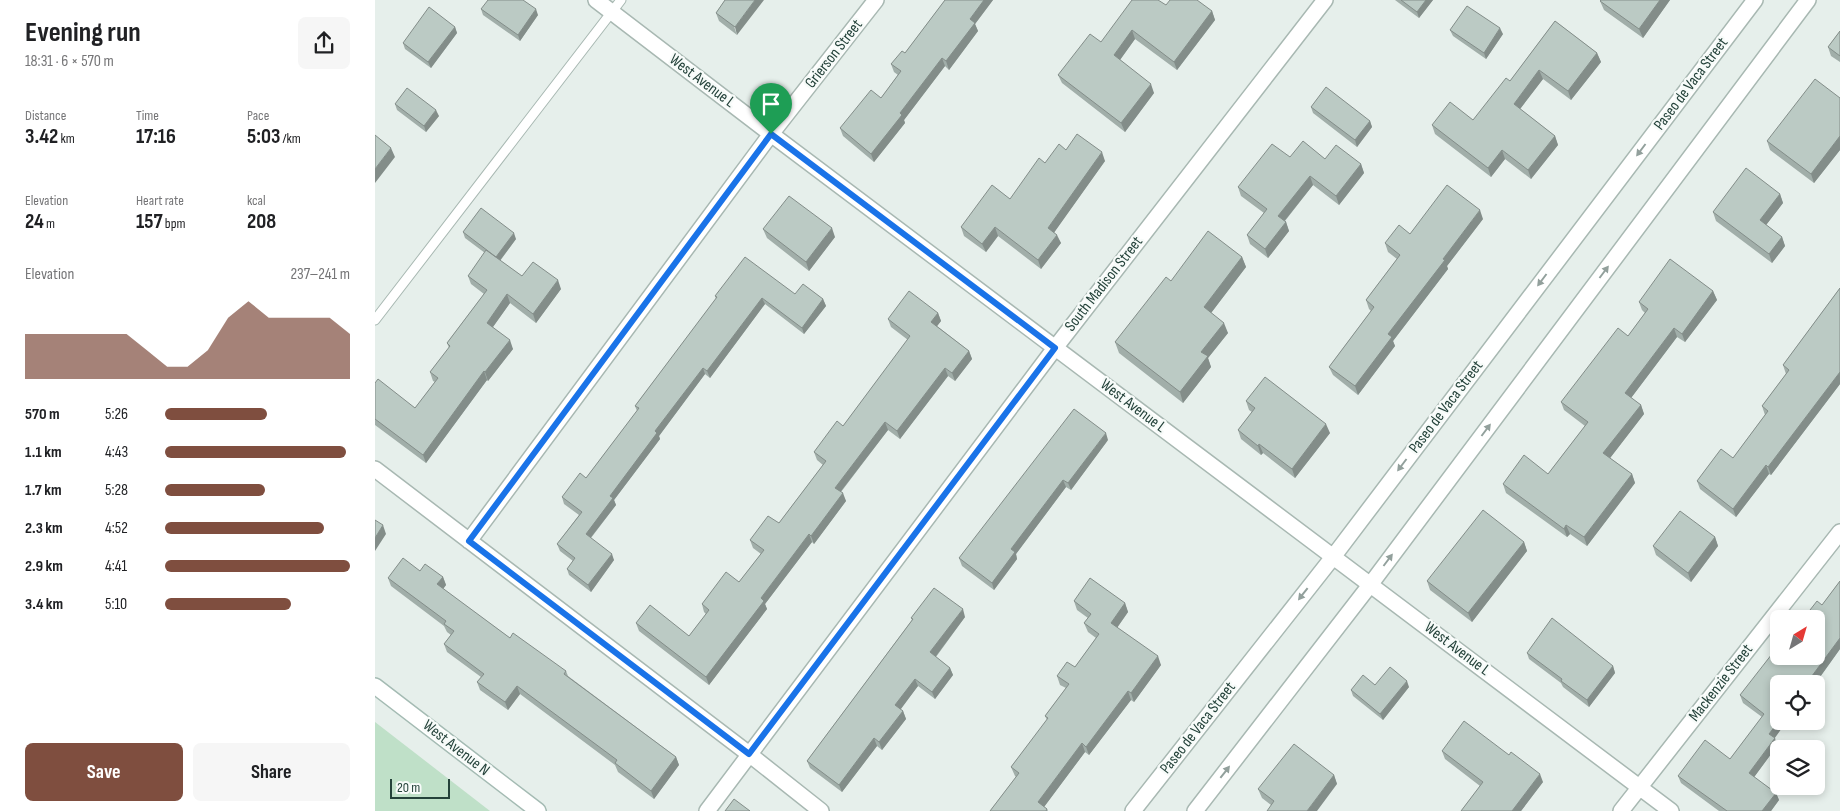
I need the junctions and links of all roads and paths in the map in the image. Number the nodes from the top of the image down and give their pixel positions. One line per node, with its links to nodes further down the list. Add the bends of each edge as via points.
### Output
1 (596, 0): 6 (street, West Avenue L)
2 (876, 0): 7 (street, Grierson Street)
3 (1325, 0): 9 (street, South Madison Street)
4 (1755, 0): 13 (street, Paseo de Vaca Street, one-way to 13)
5 (1808, 0): 14 (street, one-way to 5)
6 (617, 6): 7 (street, West Avenue L); 8 (lane)
7 (771, 134): 9 (street, West Avenue L); 12 (street, Grierson Street)
8 (375, 320)
9 (1055, 348): 13 (street, West Avenue L); 16 (street, South Madison Street)
10 (375, 468): 12 (street)
11 (1840, 532): 17 (street, Mackenzie Street)
12 (469, 541): 16 (street)
13 (1333, 556): 14 (street, West Avenue L); 21 (street, Paseo de Vaca Street, one-way to 21)
14 (1370, 585): 17 (street, West Avenue L); 22 (street, one-way to 14)
15 (375, 686): 18 (street, West Avenue N)
16 (749, 754): 19 (street, South Madison Street); 20 (street)
17 (1640, 786): 23 (street, Mackenzie Street); 24 (street, West Avenue L)
18 (538, 811)
19 (707, 811)
20 (821, 811)
21 (1133, 811)
22 (1195, 811)
23 (1621, 811)
24 (1671, 811)

